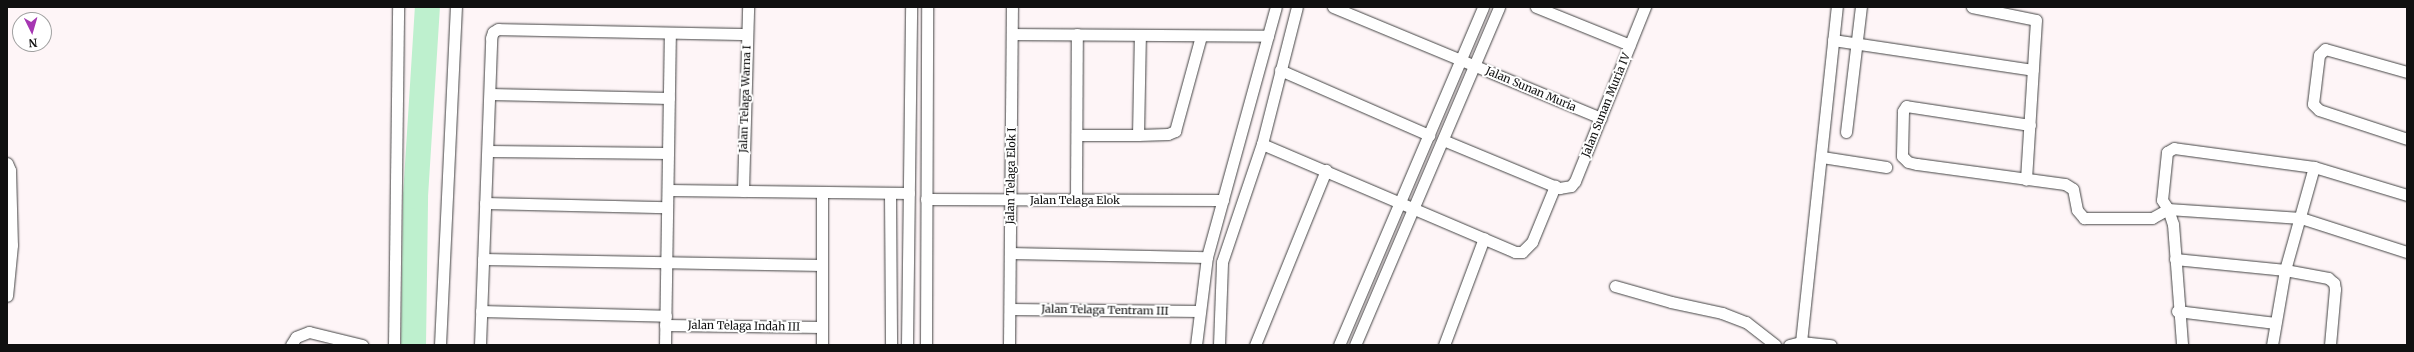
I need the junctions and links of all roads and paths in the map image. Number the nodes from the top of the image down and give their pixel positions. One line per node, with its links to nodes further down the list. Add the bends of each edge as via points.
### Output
1 (398, 7): 89 (street)
2 (456, 7): 90 (street)
3 (748, 7): 18 (street, Jalan Telaga Warna I)
4 (911, 7): 56 (street)
5 (927, 7): 58 (street)
6 (1012, 7): 19 (street, Jalan Telaga Elok I)
7 (1276, 7): 23 (street)
8 (1297, 7): 29 (street)
9 (1333, 7): 27 (street, Jalan Sunan Muria)
10 (1483, 7): 27 (street)
11 (1499, 7): 28 (street)
12 (1536, 7): 26 (street)
13 (1645, 7): 26 (street, Jalan Sunan Muria IV)
14 (1837, 7): 24 (street)
15 (1860, 7): 25 (street)
16 (1972, 7): 30 (street, via 2036,20)
17 (670, 33): 18 (street); 32 (street, via 498,29 491,38); 33 (street)
18 (747, 34): 53 (street, Jalan Telaga Warna I)
19 (1012, 34): 20 (street); 59 (street, Jalan Telaga Elok I)
20 (1078, 34): 21 (street); 37 (street)
21 (1140, 35): 22 (street); 38 (street)
22 (1201, 36): 23 (street); 38 (street, via 1175,130 1168,134)
23 (1268, 36): 61 (street)
24 (1834, 40): 25 (street); 45 (street)
25 (1857, 43): 30 (street); 36 (street)
26 (1630, 45): 34 (street, Jalan Sunan Muria IV)
27 (1460, 60): 28 (street, Jalan Sunan Muria); 39 (street)
28 (1474, 66): 34 (street, Jalan Sunan Muria); 41 (street)
29 (1280, 70): 39 (street); 42 (street)
30 (2034, 70): 35 (street)
31 (2407, 72): 40 (street, via 2325,49 2320,55 2313,104 2319,110)
32 (490, 94): 33 (street); 43 (street)
33 (669, 98): 44 (street)
34 (1601, 118): 51 (street, Jalan Sunan Muria IV, via 1575,181 1566,188)
35 (2030, 125): 50 (street); 50 (street, via 1909,106 1904,108 1902,156 1908,162)
36 (1846, 132)
37 (1077, 135): 38 (street); 60 (street)
38 (1138, 135)
39 (1429, 135): 63 (street)
40 (2407, 139)
41 (1442, 140): 51 (street); 65 (street)
42 (1262, 144): 49 (street); 99 (street, via 1222,262)
43 (488, 151): 44 (street); 62 (street)
44 (668, 153): 52 (street)
45 (1822, 157): 47 (street); 86 (street)
46 (7, 163): 78 (street, via 10,170 12,245)
47 (1886, 167)
48 (2314, 167): 57 (street); 66 (street, via 2170,149 2167,152 2162,200); 67 (street)
49 (1326, 170): 63 (street); 100 (street)
50 (2026, 180): 66 (street, via 2065,184 2073,189 2077,210 2084,218 2152,218)
51 (1555, 186): 68 (street, via 1526,249 1515,252)
52 (668, 190): 53 (street); 64 (street)
53 (743, 191): 54 (street)
54 (822, 192): 55 (street); 75 (street)
55 (890, 193): 56 (street); 94 (street)
56 (909, 193): 95 (street)
57 (2407, 195)
58 (926, 199): 59 (street, Jalan Telaga Elok); 96 (street)
59 (1011, 200): 60 (street, Jalan Telaga Elok); 70 (street, Jalan Telaga Elok I)
60 (1076, 200): 61 (street, Jalan Telaga Elok)
61 (1223, 200): 71 (street)
62 (485, 202): 64 (street); 73 (street)
63 (1400, 202): 65 (street); 101 (street)
64 (667, 207): 74 (street)
65 (1414, 209): 68 (street); 102 (street)
66 (2168, 209): 67 (street); 72 (street, via 2173,224)
67 (2300, 218): 69 (street); 76 (street)
68 (1484, 238): 103 (street)
69 (2407, 252)
70 (1010, 253): 71 (street); 79 (street, Jalan Telaga Elok I)
71 (1207, 257): 81 (street)
72 (2175, 259): 76 (street); 82 (street)
73 (483, 260): 74 (street); 80 (street)
74 (666, 263): 75 (street); 83 (street)
75 (822, 266): 85 (street)
76 (2285, 270): 84 (street); 109 (street, via 2328,278 2334,283)
77 (1615, 286): 104 (street, via 1722,313 1746,322)
78 (7, 296)
79 (1010, 309): 81 (street, Jalan Telaga Tentram III); 97 (street, Jalan Telaga Elok I)
80 (481, 311): 83 (street, Jalan Telaga Indah III); 91 (street)
81 (1200, 311): 98 (street)
82 (2178, 311): 84 (street); 107 (street)
83 (666, 321): 85 (street, Jalan Telaga Indah III); 92 (street)
84 (2275, 323): 108 (street)
85 (822, 327): 93 (street)
86 (1801, 342): 105 (street); 106 (street)
87 (291, 345): 88 (street, via 296,337 309,332)
88 (362, 345)
89 (394, 345)
90 (440, 345)
91 (480, 345)
92 (665, 345)
93 (822, 345)
94 (891, 345)
95 (907, 345)
96 (926, 345)
97 (1009, 345)
98 (1196, 345)
99 (1219, 345)
100 (1256, 345)
101 (1339, 345)
102 (1355, 345)
103 (1444, 345)
104 (1775, 345)
105 (1789, 345)
106 (1831, 345)
107 (2182, 345)
108 (2272, 345)
109 (2330, 345)

